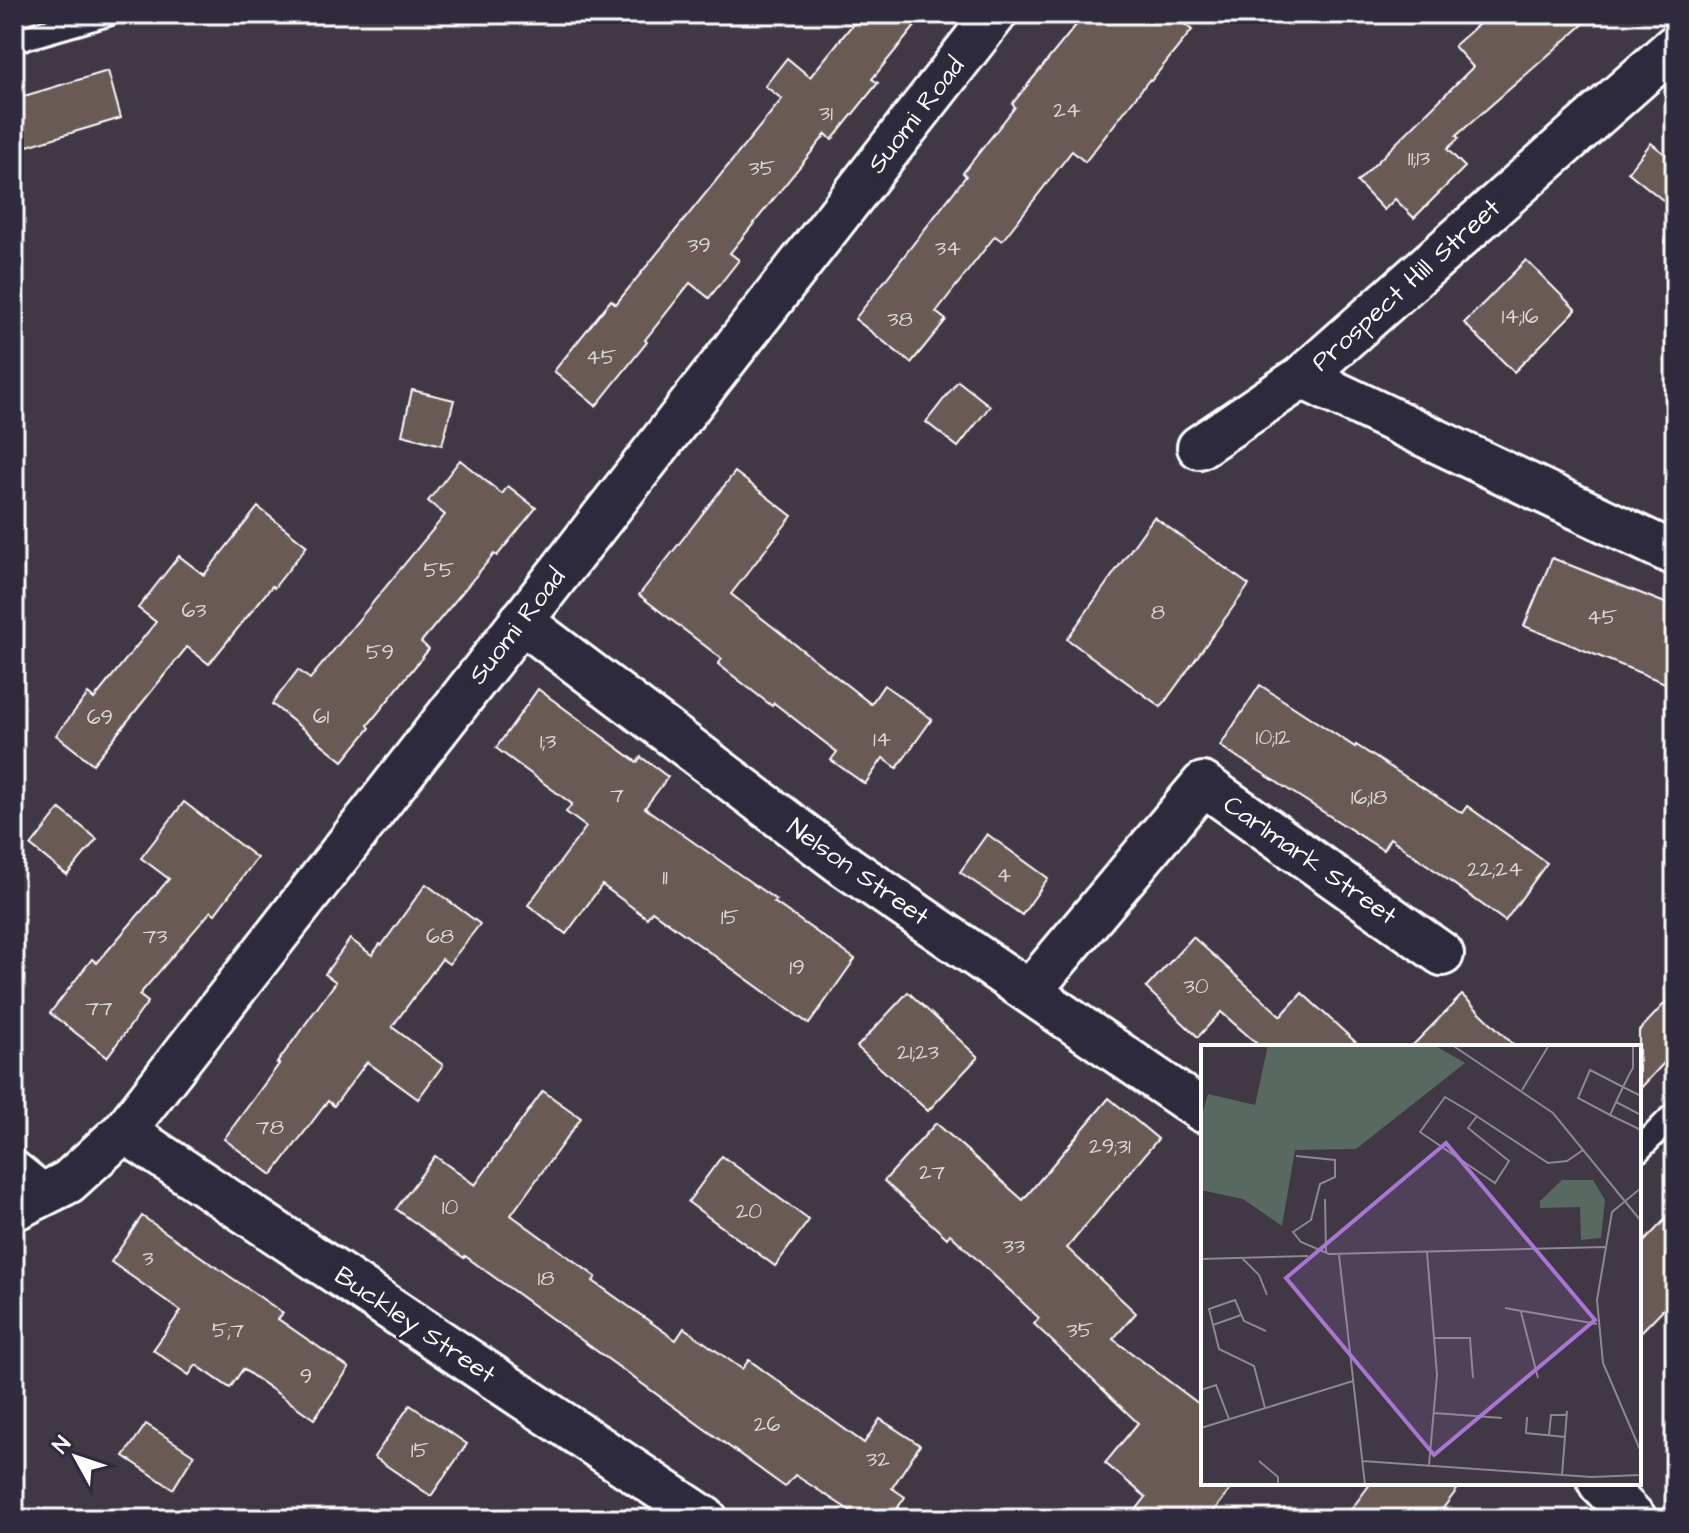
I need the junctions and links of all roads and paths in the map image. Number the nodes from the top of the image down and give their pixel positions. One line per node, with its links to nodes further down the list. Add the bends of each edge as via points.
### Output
1 (108, 14): 3 (lane)
2 (995, 14): 8 (street, Suomi Road)
3 (14, 41)
4 (1675, 46): 5 (street, Prospect Hill Street)
5 (1302, 377): 6 (street); 7 (street, Prospect Hill Street)
6 (1199, 447)
7 (1675, 554)
8 (521, 621): 10 (street, Nelson Street, via 847,867); 13 (street, Suomi Road)
9 (1442, 954): 10 (street, Carlmark Street, via 1203,784)
10 (1030, 991): 11 (street, Nelson Street)
11 (1201, 1110)
12 (1675, 1113): 14 (lane)
13 (124, 1131): 16 (street, Suomi Road, via 68,1182); 19 (street, Buckley Street)
14 (1641, 1148)
15 (14, 1160): 16 (lane)
16 (51, 1190): 17 (street, Suomi Road)
17 (14, 1209)
18 (1602, 1485): 20 (street)
19 (706, 1519)
20 (1635, 1519)

